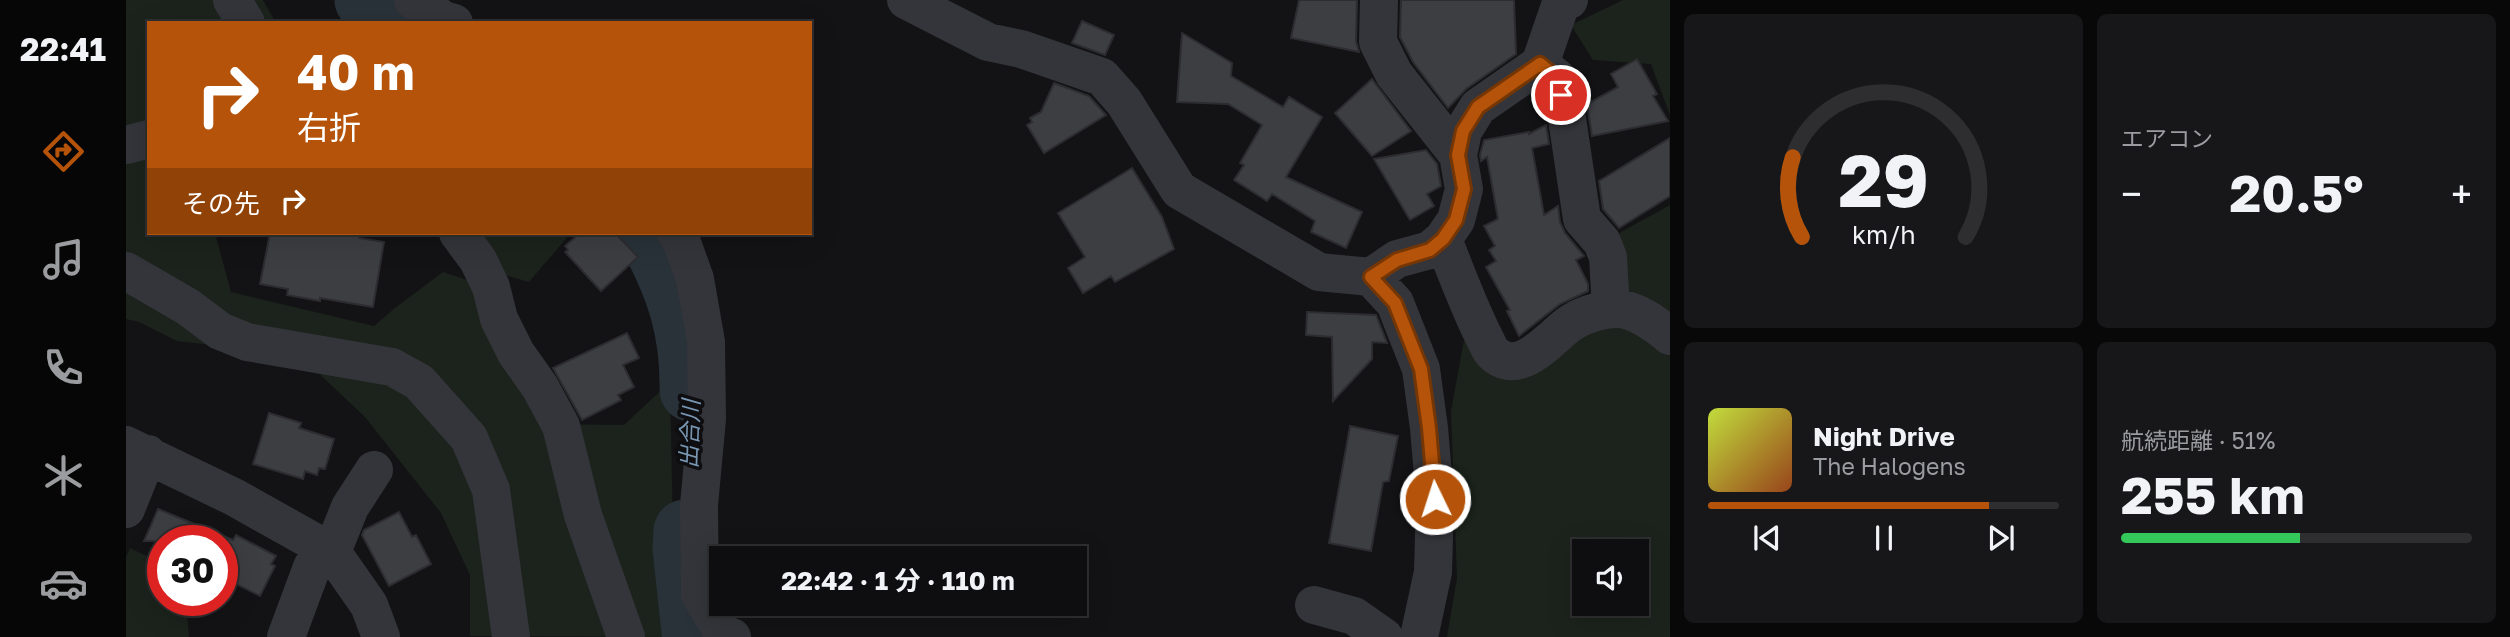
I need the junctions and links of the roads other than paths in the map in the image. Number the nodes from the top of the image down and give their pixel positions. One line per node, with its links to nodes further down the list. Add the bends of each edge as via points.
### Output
1 (232, 0): 6 (street)
2 (413, 0): 7 (street)
3 (906, 0): 16 (street, via 988,42 1102,77 1124,102 1179,190 1319,272)
4 (1379, 0): 11 (street, via 1378,42 1394,74)
5 (1562, 1): 8 (street)
6 (245, 21)
7 (447, 21)
8 (1540, 64): 11 (street, via 1478,107 1463,131); 17 (street, via 1557,78 1582,219 1602,242 1608,257)
9 (147, 140): 10 (street)
10 (126, 145)
11 (1458, 155): 14 (street, via 1464,189 1456,220)
12 (459, 235): 27 (street, via 491,287 516,353 561,426 583,514)
13 (677, 235): 28 (street, via 695,279 706,342 700,595 723,633)
14 (1443, 239): 16 (street, via 1430,250 1397,260); 17 (street, via 1492,352 1507,361 1519,362 1570,323)
15 (126, 271): 26 (street, via 220,331 247,342 392,367 419,382 469,438 491,490)
16 (1371, 277): 30 (street, via 1395,303 1421,369 1429,428 1435,499 1433,572)
17 (1611, 309): 18 (street, via 1636,314)
18 (1670, 336)
19 (137, 449): 21 (street); 22 (street)
20 (374, 470): 22 (street, via 350,507)
21 (126, 509)
22 (332, 552): 24 (street, via 312,568); 25 (street, via 369,605)
23 (1314, 604): 29 (street, via 1354,616)
24 (286, 637)
25 (381, 637)
26 (512, 637)
27 (626, 637)
28 (732, 637)
29 (1384, 637)
30 (1419, 637)

